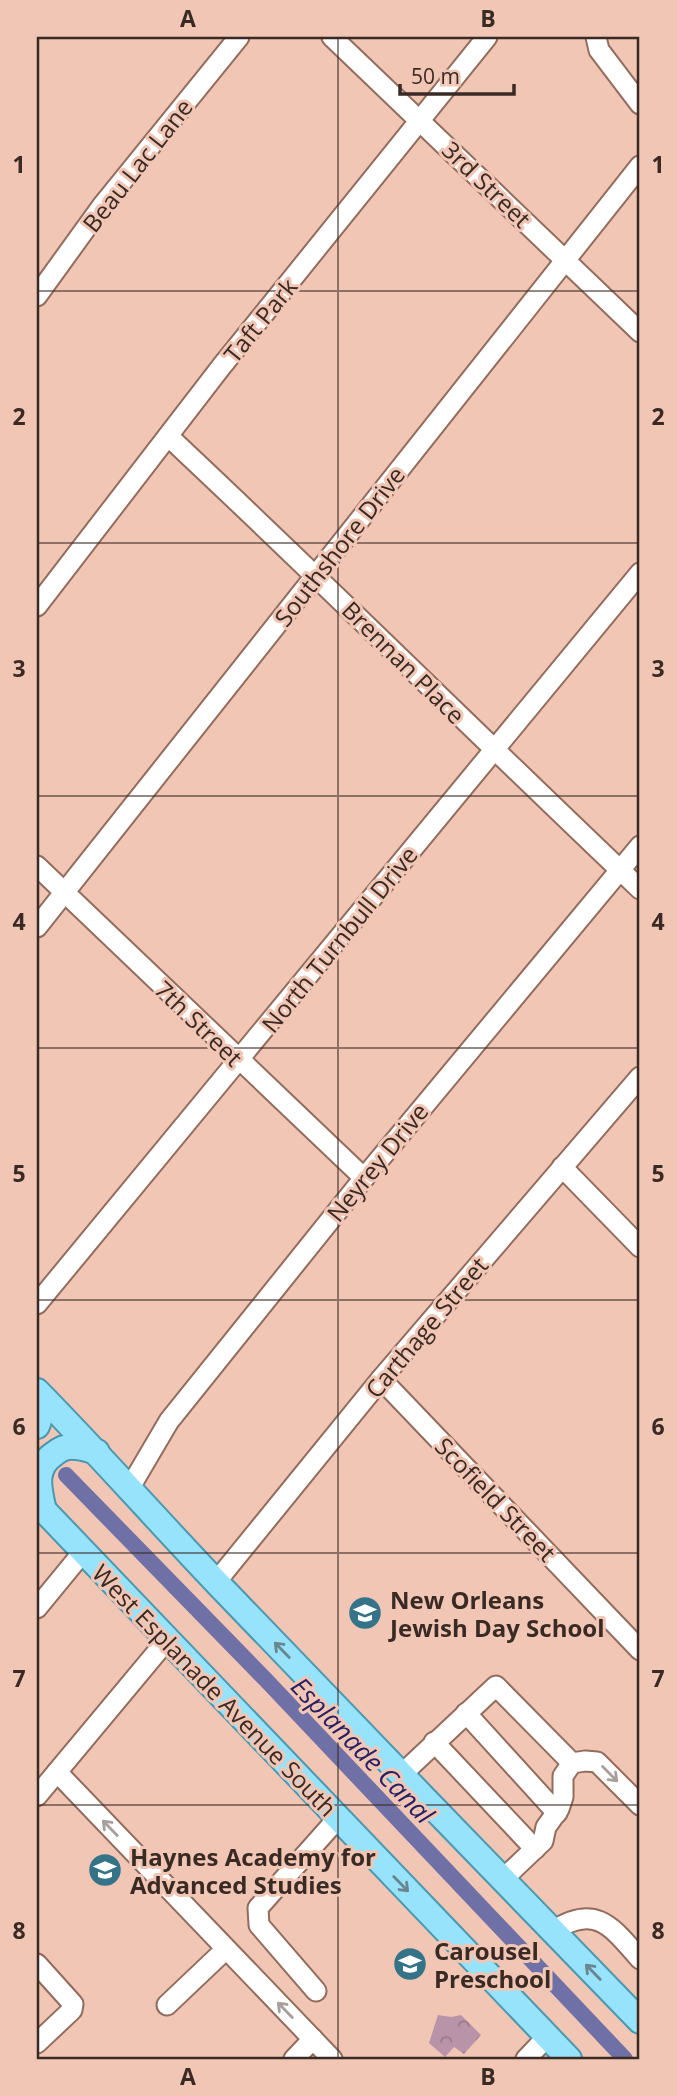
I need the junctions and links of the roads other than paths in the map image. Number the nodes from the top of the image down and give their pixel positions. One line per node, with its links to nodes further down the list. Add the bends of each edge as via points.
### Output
1 (239, 37): 9 (street, Beau Lac Lane, via 102,206)
2 (332, 37): 6 (street, 3rd Street)
3 (487, 37): 6 (street, Taft Park)
4 (597, 44): 5 (street)
5 (640, 104)
6 (421, 120): 8 (street, 3rd Street); 11 (street, Taft Park)
7 (640, 166): 8 (street, Southshore Drive)
8 (566, 260): 10 (street, 3rd Street); 13 (street, Southshore Drive)
9 (37, 296)
10 (640, 332)
11 (168, 436): 13 (street, Brennan Place); 14 (street, Taft Park)
12 (640, 573): 15 (street, North Turnbull Drive)
13 (316, 575): 15 (street, Brennan Place); 20 (street, Southshore Drive)
14 (37, 606)
15 (494, 750): 18 (street, Brennan Place); 22 (street, North Turnbull Drive)
16 (640, 846): 18 (street, Neyrey Drive)
17 (37, 866): 20 (street, 7th Street)
18 (621, 870): 19 (street, Brennan Place); 25 (street, Neyrey Drive)
19 (640, 889)
20 (64, 892): 21 (street, Southshore Drive); 22 (street, 7th Street)
21 (37, 927)
22 (239, 1061): 25 (street, 7th Street); 27 (street, North Turnbull Drive)
23 (640, 1077): 24 (street, Carthage Street)
24 (562, 1167): 26 (street); 28 (street, Carthage Street)
25 (363, 1178): 33 (street, Neyrey Drive, via 169,1422)
26 (640, 1247)
27 (37, 1304)
28 (381, 1379): 36 (street, Carthage Street); 39 (street, Scofield Street)
29 (37, 1391): 32 (main road)
30 (37, 1401): 31 (main road)
31 (37, 1426)
32 (97, 1452): 33 (main road); 34 (main road, via 74,1446 49,1457 40,1469)
33 (129, 1489): 36 (main road)
34 (40, 1507): 35 (main road, West Esplanade Avenue South)
35 (83, 1552): 37 (street); 38 (main road, West Esplanade Avenue South)
36 (216, 1582): 44 (main road, one-way to 36)
37 (37, 1608)
38 (167, 1640): 43 (street); 48 (main road, West Esplanade Avenue South)
39 (640, 1650)
40 (466, 1713): 41 (street); 42 (street, via 496,1686); 47 (street)
41 (435, 1742): 44 (street); 49 (street)
42 (572, 1763): 46 (street, one-way to 46, via 597,1762); 47 (street, via 563,1776 563,1797)
43 (57, 1772): 45 (street); 52 (street, one-way to 43)
44 (402, 1774): 50 (main road)
45 (37, 1796)
46 (640, 1805)
47 (556, 1813): 49 (street)
48 (338, 1818): 55 (street, via 258,1908 259,1925); 58 (main road, West Esplanade Avenue South, one-way to 58)
49 (535, 1849): 50 (street)
50 (503, 1879): 51 (main road)
51 (553, 1931): 53 (street, via 583,1918 595,1919); 57 (main road, one-way to 51)
52 (226, 1949): 56 (street); 59 (street, one-way to 52)
53 (640, 1959)
54 (37, 1964): 60 (street, via 73,2004)
55 (316, 1991)
56 (167, 2006)
57 (639, 2016)
58 (547, 2037): 63 (street); 64 (main road, West Esplanade Avenue South)
59 (313, 2039): 61 (street); 62 (street)
60 (37, 2043)
61 (294, 2059)
62 (332, 2059)
63 (526, 2059)
64 (569, 2059)

